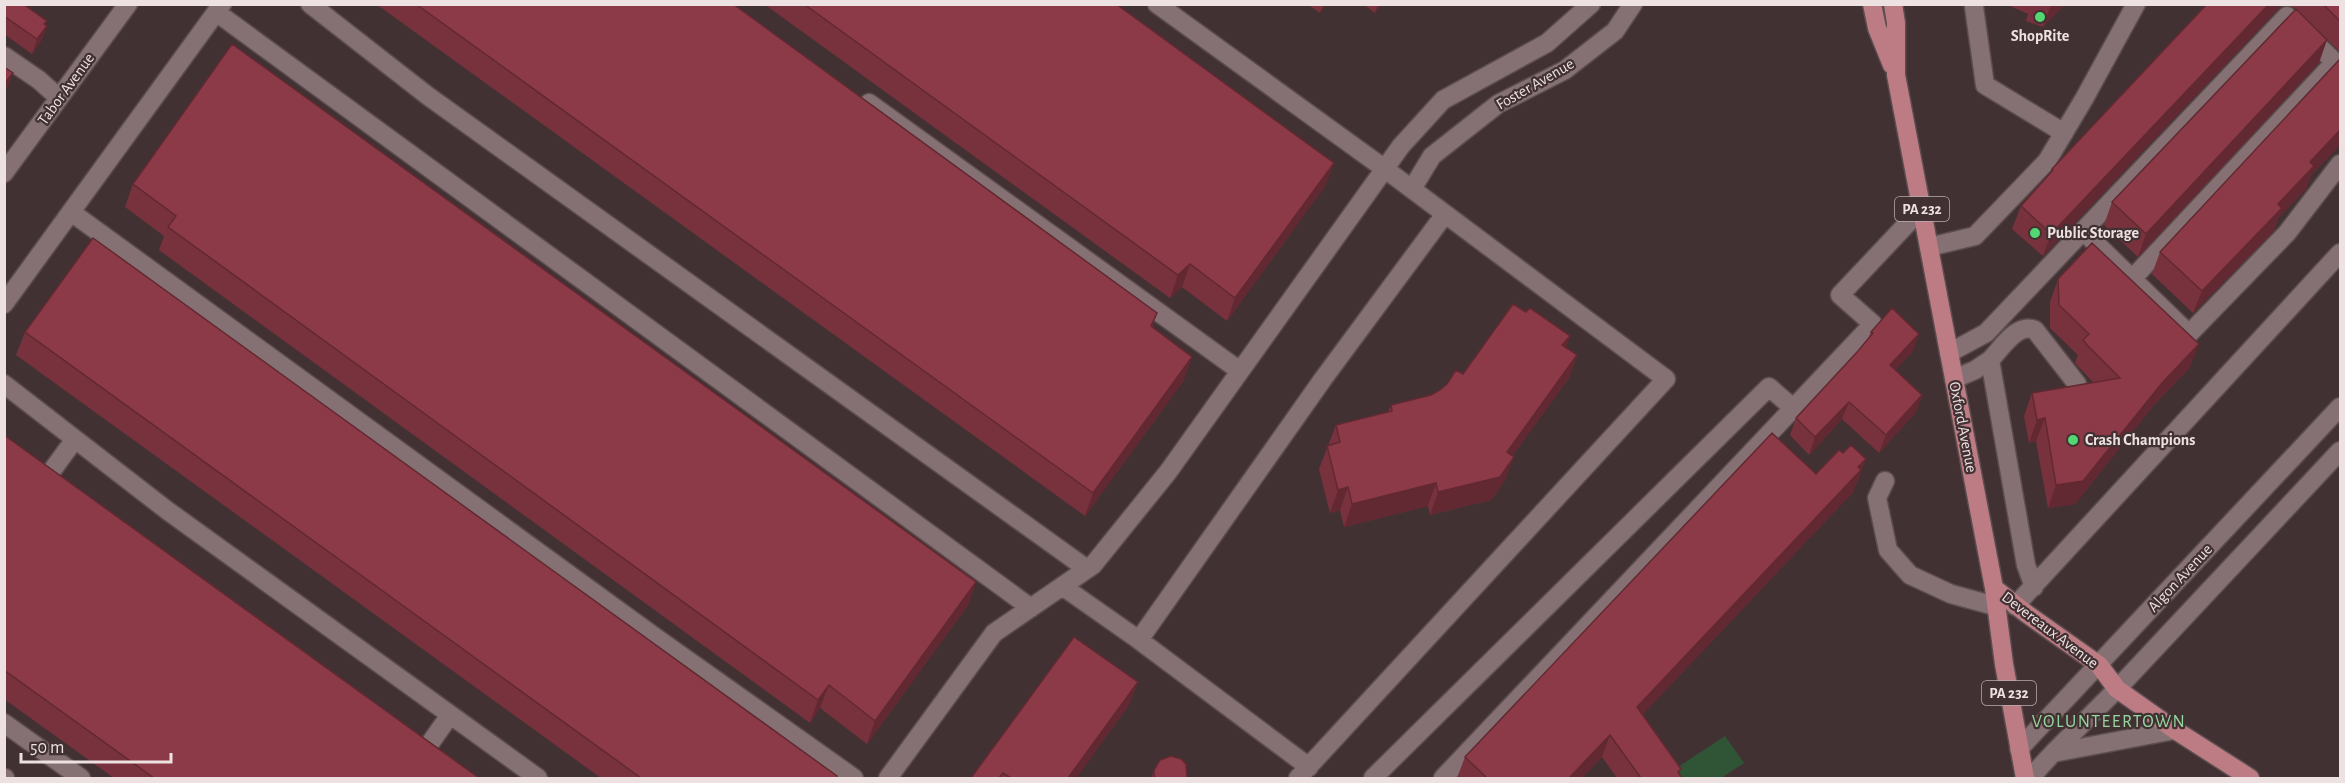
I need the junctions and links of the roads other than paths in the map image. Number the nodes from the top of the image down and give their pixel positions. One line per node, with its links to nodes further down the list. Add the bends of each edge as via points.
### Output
1 (128, 4): 15 (street, Tabor Avenue)
2 (310, 4): 43 (street, via 428,96)
3 (1157, 4): 18 (street)
4 (1592, 4): 18 (street, Foster Avenue, via 1547,43 1443,100)
5 (1634, 4): 20 (street, Foster Avenue, via 1615,31 1565,70 1498,104 1432,156)
6 (1872, 4): 13 (main road, Oxford Avenue / PA 232)
7 (1893, 4): 13 (main road, Oxford Avenue / PA 232)
8 (2136, 4): 16 (street)
9 (1974, 7): 16 (street, via 1985,85)
10 (219, 8): 22 (street); 49 (street)
11 (4, 56): 15 (street)
12 (2338, 64): 24 (street, via 2287,16); 27 (street)
13 (1896, 75): 21 (main road, Oxford Avenue / PA 232)
14 (856, 94): 31 (street)
15 (59, 98): 19 (street, Tabor Avenue)
16 (2064, 133): 25 (street, via 2047,161 1976,236)
17 (2340, 164): 27 (street, via 2287,233 2189,334)
18 (1385, 169): 20 (street); 31 (street, Foster Avenue)
19 (4, 173)
20 (1412, 189): 23 (street)
21 (1922, 208): 25 (main road, Oxford Avenue / PA 232); 36 (street, via 1840,295 1873,324)
22 (71, 212): 28 (street); 63 (street)
23 (1445, 214): 50 (street); 59 (street, via 1666,379)
24 (2083, 231): 27 (street); 29 (street, via 1986,333)
25 (1929, 247): 29 (main road, Oxford Avenue / PA 232)
26 (2340, 253): 45 (street)
27 (2132, 279)
28 (4, 304)
29 (1949, 353): 32 (main road, Oxford Avenue / PA 232)
30 (1990, 360): 32 (street); 34 (street, via 2018,331 2030,327); 45 (street, via 2026,565)
31 (1240, 371): 43 (street, Foster Avenue, via 1168,472)
32 (1954, 379): 46 (main road, Oxford Avenue / PA 232)
33 (4, 384): 37 (street)
34 (2077, 384)
35 (2340, 407): 40 (street, Algon Avenue)
36 (1793, 408): 64 (street, via 1769,387); 65 (street)
37 (75, 439): 39 (street, via 53,480); 53 (street)
38 (2340, 451): 42 (street, Algon Avenue)
39 (30, 464)
40 (2278, 474): 42 (street); 51 (street, Algon Avenue)
41 (1885, 481): 47 (street, via 1876,498 1888,550 1910,575 1951,594)
42 (2301, 493): 52 (street, Algon Avenue)
43 (1087, 569): 44 (street, Foster Avenue)
44 (1062, 586): 49 (street, Foster Avenue); 50 (street)
45 (2034, 587): 48 (street)
46 (1994, 588): 47 (main road, Oxford Avenue / PA 232); 48 (main road, Devereaux Avenue)
47 (1995, 606): 56 (main road, Oxford Avenue / PA 232)
48 (2016, 606): 51 (main road, Devereaux Avenue)
49 (1031, 608): 60 (street, Foster Avenue, via 994,633)
50 (1139, 640): 59 (street)
51 (2099, 665): 52 (main road, Devereaux Avenue); 56 (street, Algon Avenue)
52 (2117, 689): 55 (main road, Devereaux Avenue); 57 (street, Algon Avenue)
53 (450, 715): 58 (street, via 421,746); 62 (street)
54 (4, 723): 61 (street)
55 (2175, 730): 57 (street); 68 (main road, Devereaux Avenue)
56 (2019, 749): 66 (main road, Oxford Avenue / PA 232)
57 (2053, 753): 67 (street, Algon Avenue)
58 (442, 761)
59 (1304, 773)
60 (894, 777)
61 (81, 778)
62 (538, 778)
63 (854, 778)
64 (1373, 778)
65 (1443, 778)
66 (2025, 778)
67 (2030, 778)
68 (2250, 778)

